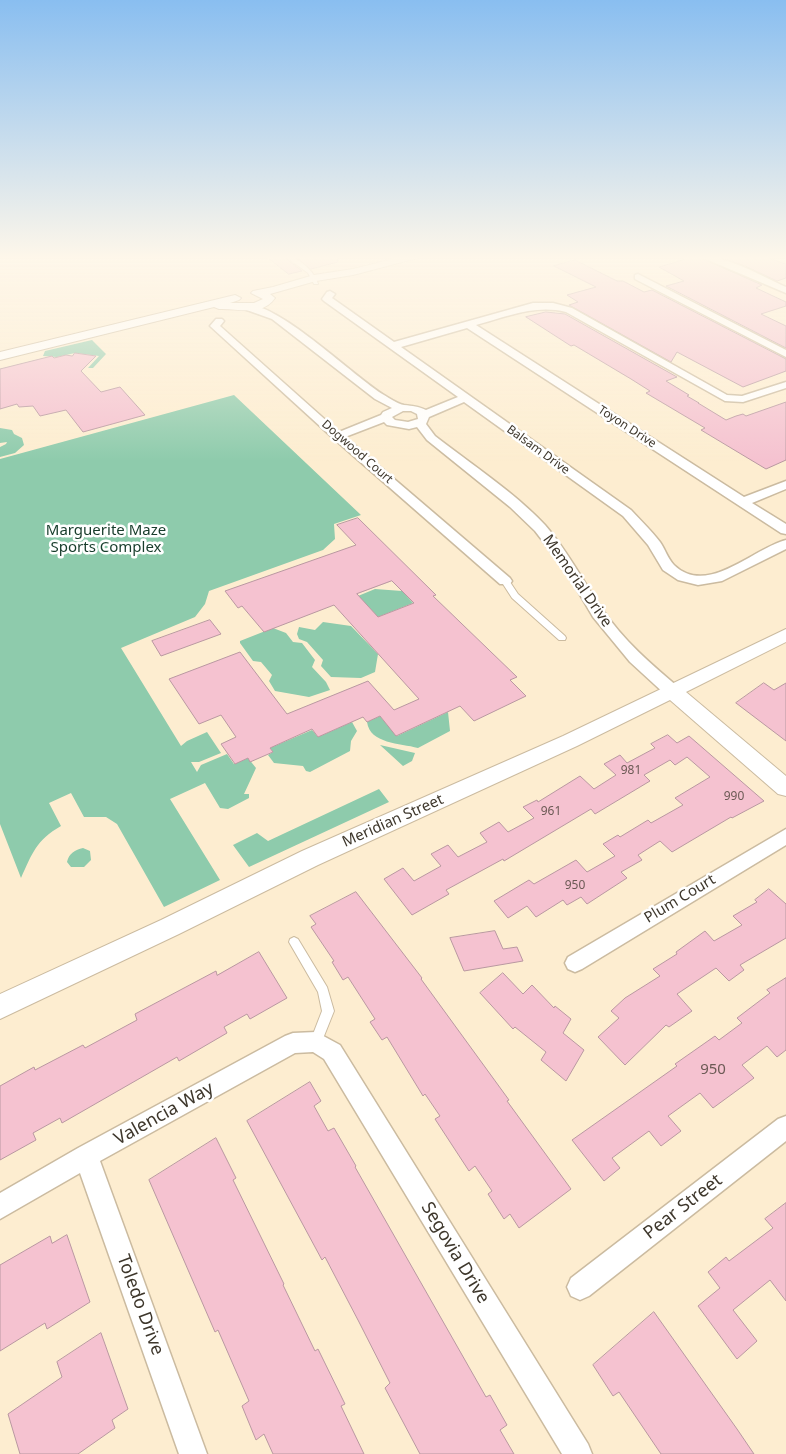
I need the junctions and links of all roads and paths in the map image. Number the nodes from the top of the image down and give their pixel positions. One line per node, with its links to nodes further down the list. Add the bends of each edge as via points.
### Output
1 (130, 325): 11 (street)
2 (216, 325): 18 (street, Dogwood Court)
3 (285, 325): 14 (street, via 380,397)
4 (363, 325): 9 (street, Balsam Drive)
5 (465, 325): 9 (street)
6 (469, 325): 21 (street, Toyon Drive)
7 (595, 325): 12 (street, via 725,398 743,399)
8 (730, 325): 10 (street)
9 (393, 346): 13 (street, Balsam Drive)
10 (786, 354)
11 (0, 356)
12 (786, 385)
13 (460, 400): 15 (street); 23 (street, Balsam Drive, via 627,513 654,544 668,567 683,577 698,581 717,578)
14 (393, 415): 15 (street); 16 (street); 17 (street, via 362,433)
15 (421, 416): 16 (street); 19 (street)
16 (406, 427): 19 (street)
17 (352, 432): 18 (street)
18 (337, 436): 24 (street, Dogwood Court)
19 (431, 438): 27 (street, Memorial Drive, via 540,528 572,570 598,614 635,658)
20 (786, 485): 21 (street)
21 (743, 502): 22 (street, Toyon Drive)
22 (786, 530)
23 (786, 544)
24 (505, 581): 26 (lane, via 515,596)
25 (786, 635): 27 (street, Meridian Street)
26 (562, 638)
27 (672, 691): 28 (street, Memorial Drive); 32 (street, Meridian Street, via 570,741 310,858)
28 (786, 788)
29 (786, 836): 31 (street, Plum Court)
30 (294, 942): 33 (lane, via 323,991 328,1011)
31 (575, 963)
32 (0, 1007)
33 (324, 1047): 35 (street, Valencia Way, via 293,1043); 39 (street, Segovia Drive)
34 (786, 1127): 37 (street, Pear Street)
35 (86, 1156): 36 (street, Valencia Way); 38 (street, Toledo Drive)
36 (0, 1207)
37 (580, 1287)
38 (191, 1453)
39 (578, 1454)

